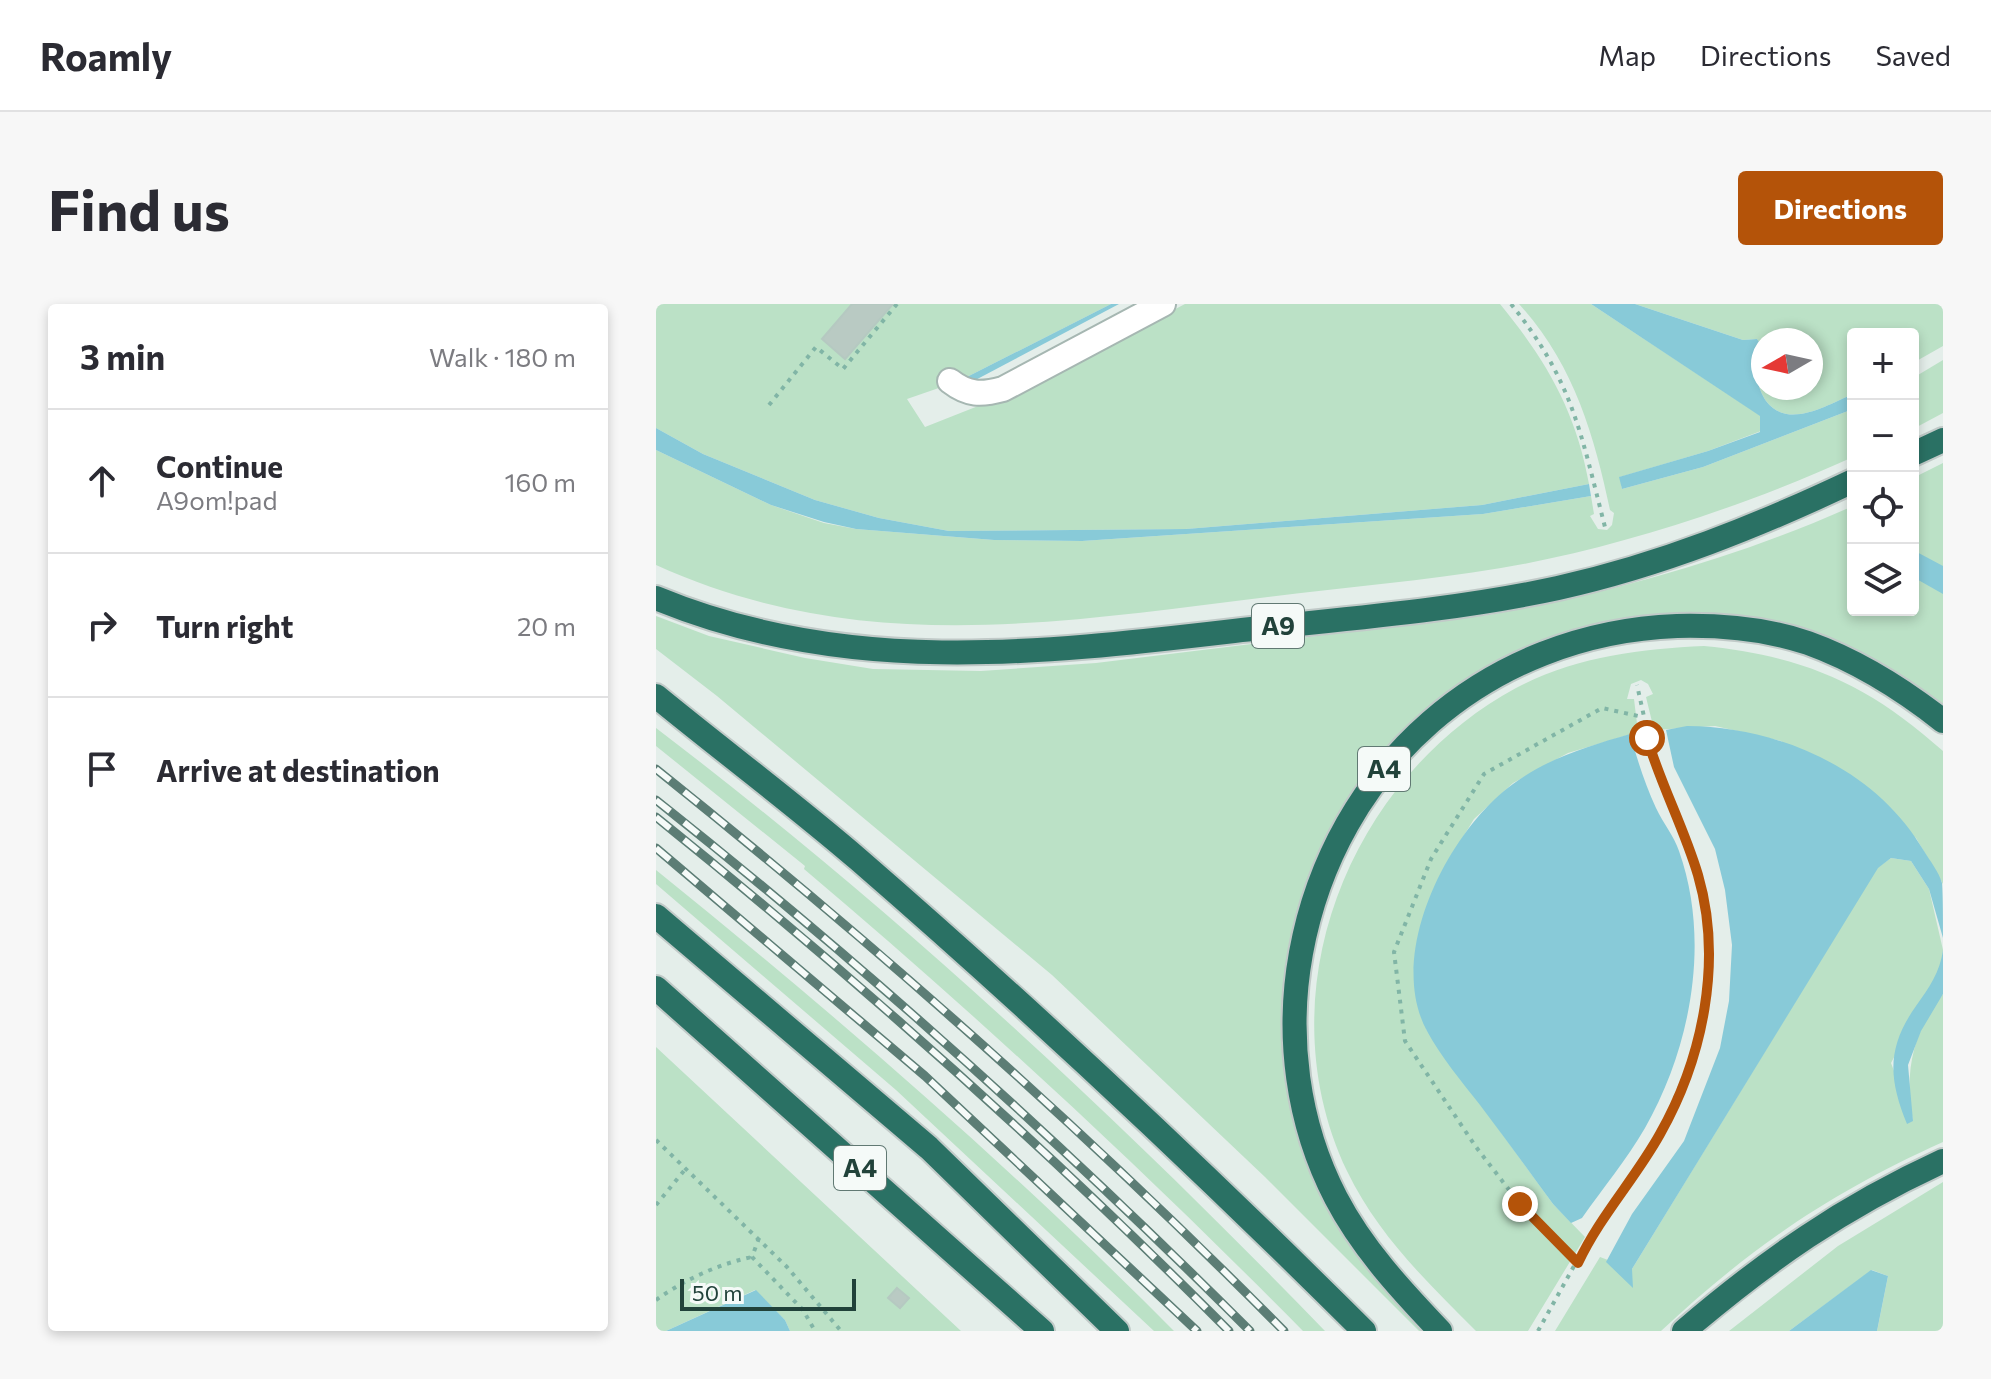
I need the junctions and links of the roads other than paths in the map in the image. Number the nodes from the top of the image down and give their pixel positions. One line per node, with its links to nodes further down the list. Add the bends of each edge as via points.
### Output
1 (1163, 304): 2 (lane, via 1003,389 970,393)
2 (950, 381)
3 (1943, 440): 4 (highway)
4 (1919, 451)
5 (1847, 484): 6 (highway, A9, via 1751,529 1558,588 1185,637 984,655 906,652 828,645 731,624)
6 (656, 598)
7 (656, 696): 14 (highway, via 857,858 1011,996 1236,1204)
8 (1943, 721): 15 (highway, A4, via 1859,664 1805,642 1704,626 1639,628 1590,637 1511,667 1423,727 1389,762 1328,858 1307,920 1297,975 1297,1073 1305,1117 1335,1197 1388,1274)
9 (656, 916): 13 (highway, A4, via 929,1148)
10 (656, 988): 12 (highway, A4)
11 (1943, 1161): 16 (highway, via 1840,1213 1759,1267)
12 (1042, 1331)
13 (1117, 1331)
14 (1364, 1331)
15 (1440, 1331)
16 (1684, 1331)

